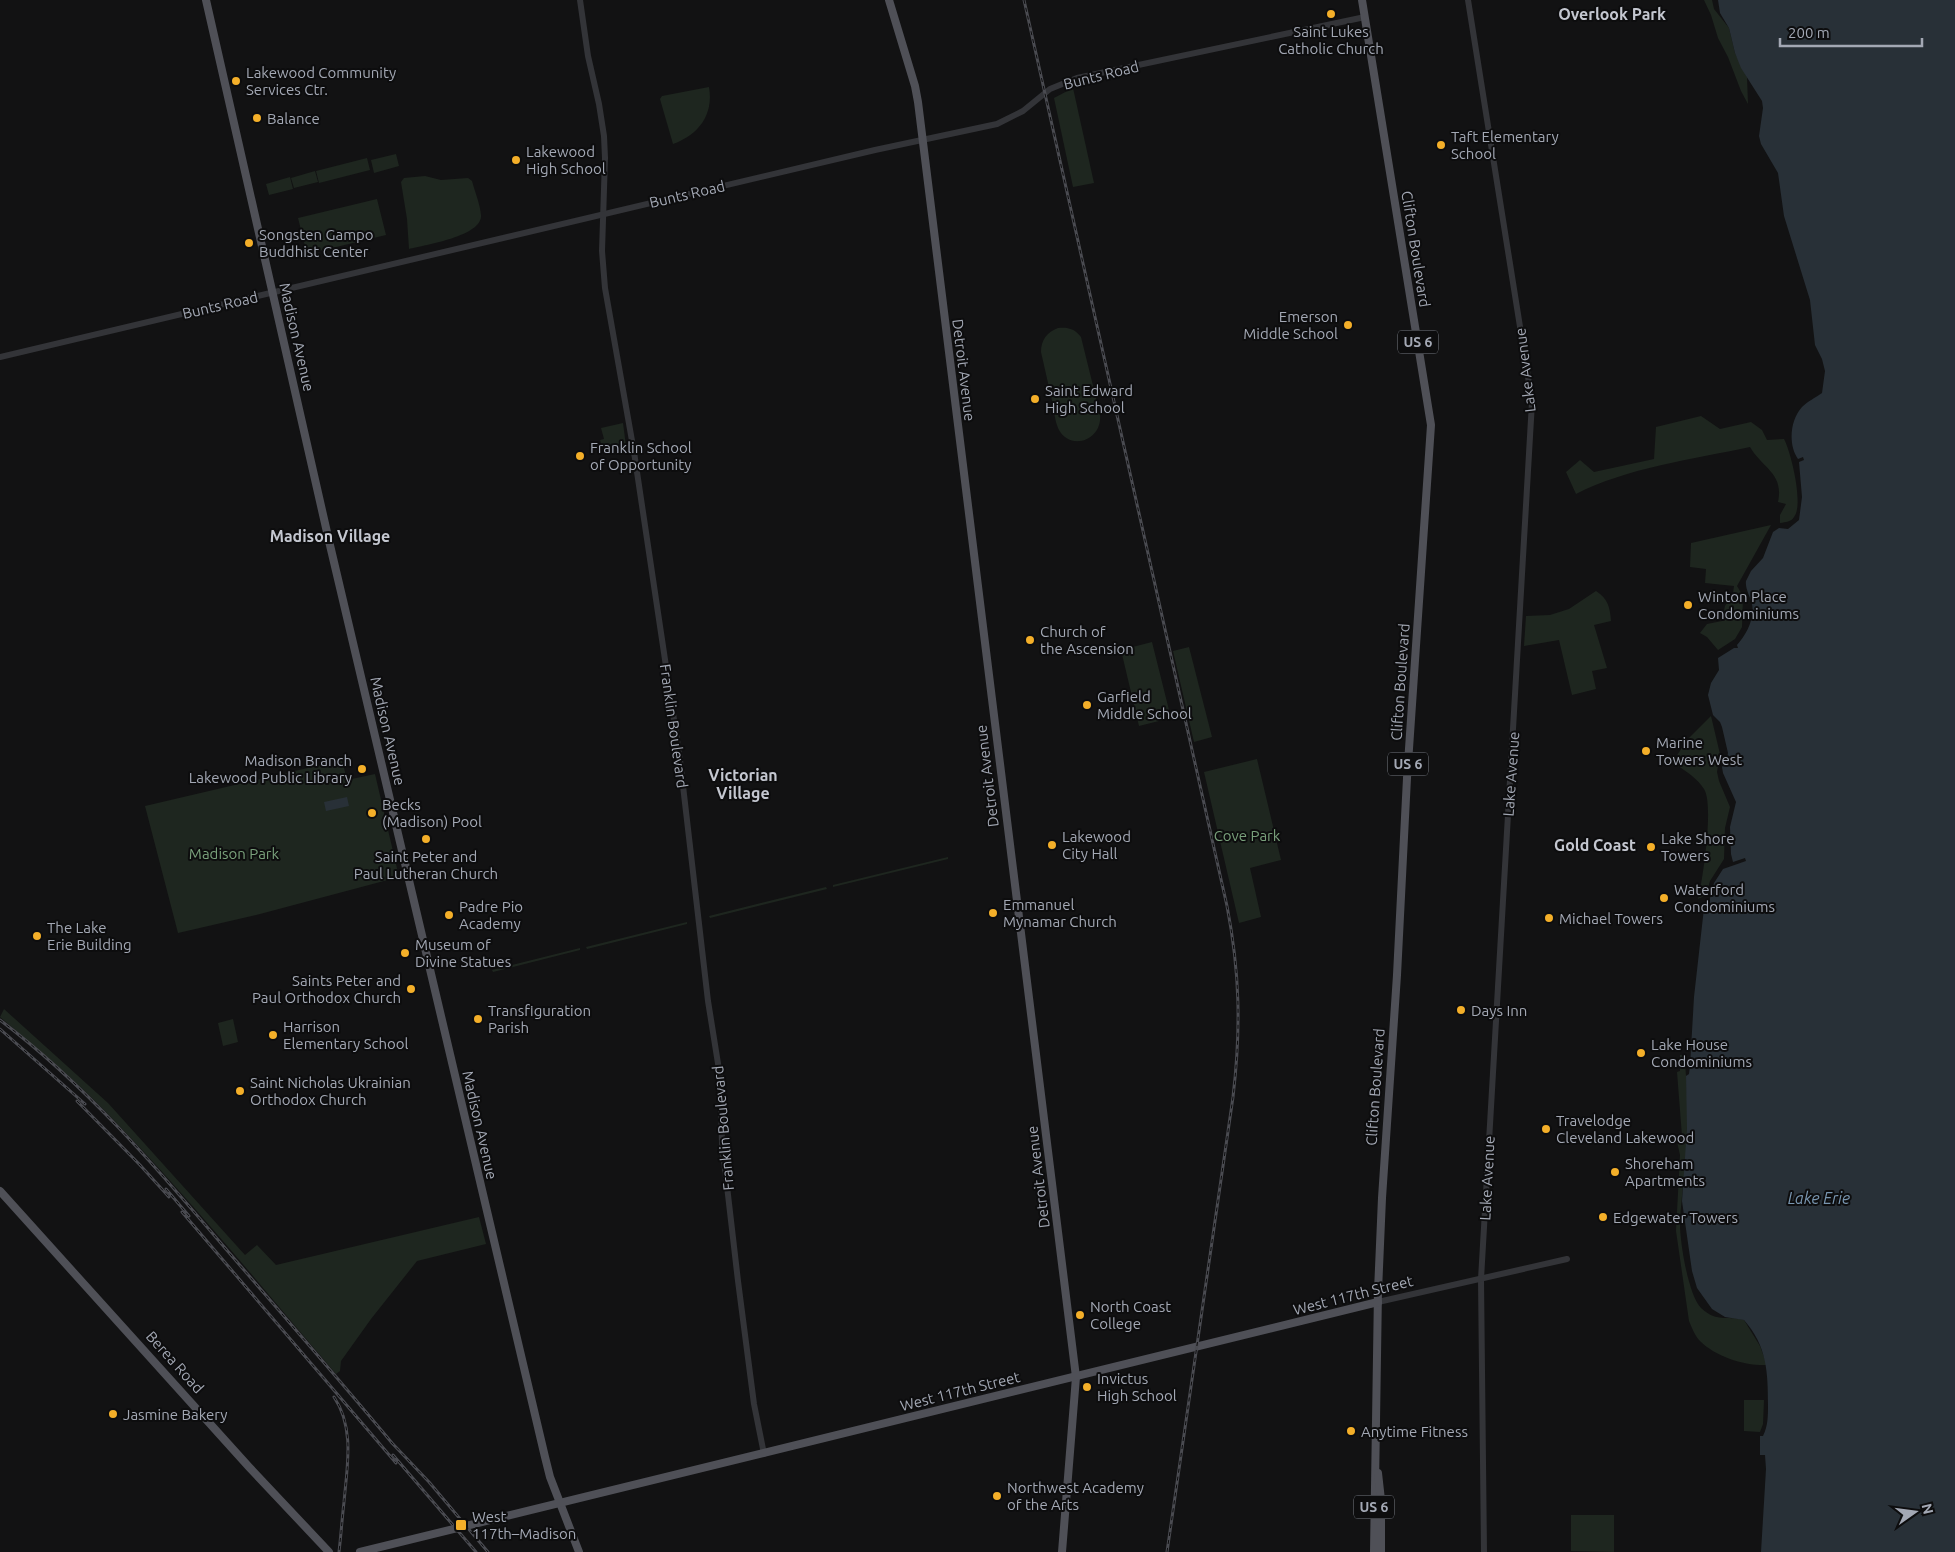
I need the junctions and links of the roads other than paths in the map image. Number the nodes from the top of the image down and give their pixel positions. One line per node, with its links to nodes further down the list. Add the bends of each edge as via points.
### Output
1 (206, 0): 9 (main road, Madison Avenue)
2 (580, 0): 8 (street, Franklin Boulevard, via 604,131)
3 (889, 0): 7 (main road, Detroit Avenue, via 915,86)
4 (1362, 0): 6 (main road, Clifton Boulevard / US 6)
5 (1468, 0): 13 (street, Lake Avenue, via 1532,402)
6 (1365, 17): 7 (street, Bunts Road, via 1077,78 1050,89 1009,119); 14 (main road, Clifton Boulevard / US 6, via 1431,425 1407,778)
7 (922, 139): 8 (street, Bunts Road); 15 (main road, Detroit Avenue)
8 (603, 214): 9 (street, Bunts Road); 16 (street, Franklin Boulevard, via 604,288 633,445 680,760 720,1076 722,1143 740,1299)
9 (272, 292): 10 (street, Bunts Road); 18 (main road, Madison Avenue, via 444,1032 547,1463)
10 (0, 357)
11 (0, 1191): 19 (main road, Berea Road)
12 (1567, 1259): 13 (street, West 117th Street)
13 (1481, 1279): 14 (street, West 117th Street); 25 (street, Lake Avenue)
14 (1378, 1302): 15 (main road, West 117th Street); 17 (main road, Clifton Boulevard / US 6)
15 (1076, 1377): 16 (main road, West 117th Street); 22 (main road, Detroit Avenue)
16 (764, 1454): 18 (main road, West 117th Street)
17 (1376, 1462): 23 (main road, Clifton Boulevard / US 6); 24 (main road, Clifton Boulevard / US 6)
18 (560, 1503): 20 (main road, West 117th Street); 21 (main road, Madison Avenue)
19 (329, 1552)
20 (360, 1552)
21 (579, 1552)
22 (1062, 1552)
23 (1374, 1552)
24 (1381, 1552)
25 (1484, 1552)

